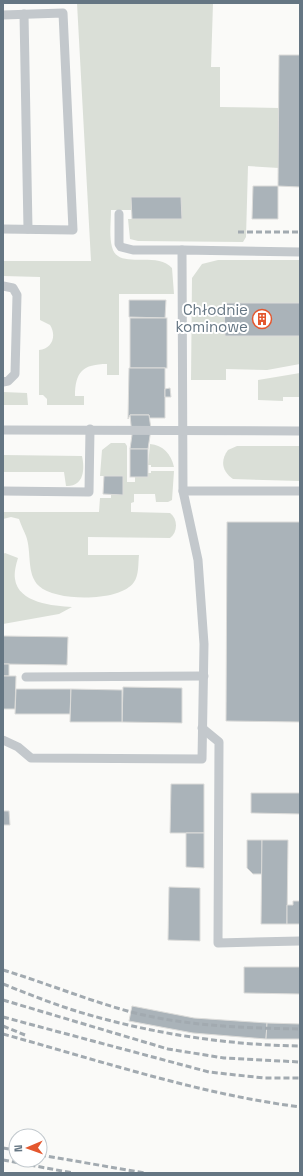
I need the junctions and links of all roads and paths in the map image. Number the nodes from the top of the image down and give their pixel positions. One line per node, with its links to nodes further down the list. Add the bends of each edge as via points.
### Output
1 (24, 14): 2 (lane); 5 (lane); 5 (lane, via 63,13 73,230)
2 (3, 15)
3 (119, 214): 6 (lane, via 121,248)
4 (3, 229): 5 (lane)
5 (28, 229)
6 (182, 250): 7 (lane); 12 (lane)
7 (300, 252)
8 (3, 286): 9 (lane, via 13,288 17,295 15,374)
9 (3, 382)
10 (90, 429): 11 (lane); 12 (lane); 14 (lane, via 89,492)
11 (3, 430)
12 (183, 431): 13 (lane); 15 (lane)
13 (300, 431)
14 (3, 491)
15 (183, 491): 16 (lane); 17 (lane, via 198,560)
16 (300, 491)
17 (204, 676): 18 (lane); 19 (lane)
18 (26, 677)
19 (202, 728): 20 (lane, via 202,759 31,758 18,747); 21 (lane, via 220,742 218,943)
20 (3, 740)
21 (300, 941)

